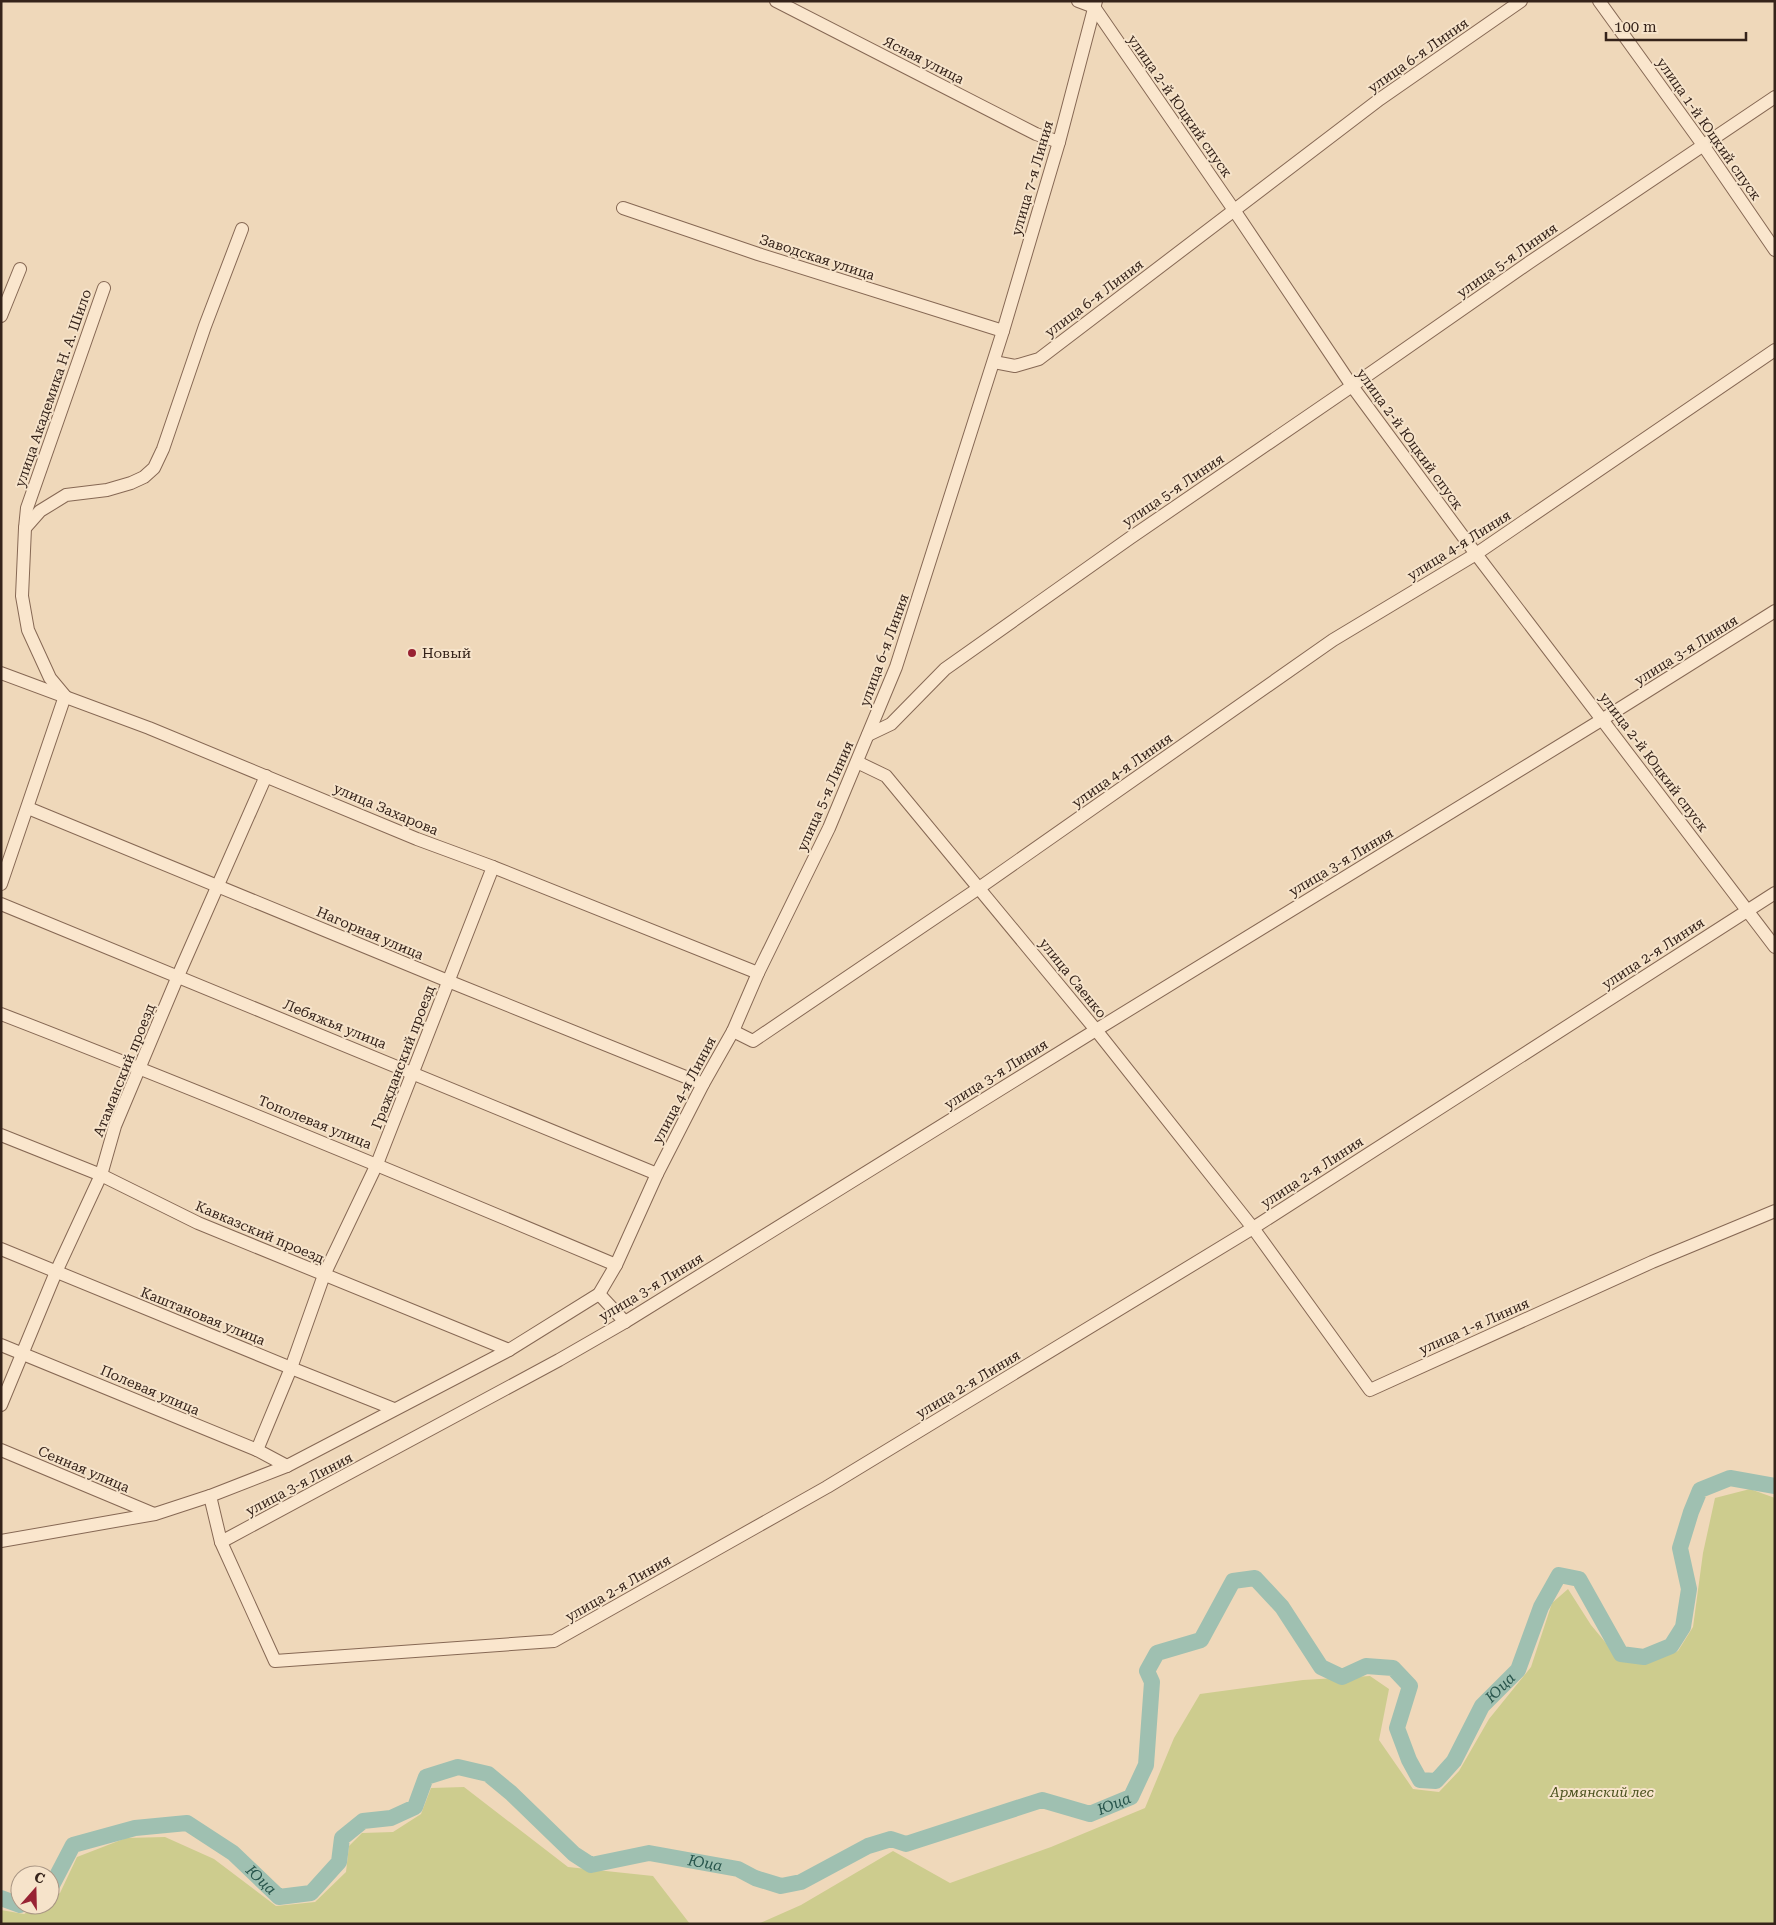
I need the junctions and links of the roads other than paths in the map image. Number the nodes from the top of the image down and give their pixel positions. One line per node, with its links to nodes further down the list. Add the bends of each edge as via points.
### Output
1 (776, 1): 7 (street, Ясная улица, via 1036,134)
2 (1078, 1): 5 (street)
3 (1521, 1): 10 (street, улица 6-я Линия, via 1380,99)
4 (1599, 1): 8 (street, улица 1-й Юцкий спуск)
5 (1095, 4): 7 (street, улица 7-я Линия); 10 (street, улица 2-й Юцкий спуск)
6 (1775, 98): 8 (street, улица 5-я Линия)
7 (1059, 142): 16 (street, улица 7-я Линия)
8 (1703, 145): 12 (street, улица 1-й Юцкий спуск); 19 (street, улица 5-я Линия)
9 (623, 208): 16 (street, Заводская улица)
10 (1234, 210): 18 (street, улица 6-я Линия, via 1039,359 1014,366); 19 (street, улица 2-й Юцкий спуск)
11 (242, 229): 20 (street, via 154,468 131,483 107,490 66,495 40,511)
12 (1775, 250)
13 (20, 269): 15 (street)
14 (104, 288): 20 (street, улица Академика Н. А. Шило, via 26,508)
15 (1, 316)
16 (1003, 331): 18 (street, улица 7-я Линия)
17 (1775, 350): 21 (street, улица 4-я Линия)
18 (994, 362): 26 (street, улица 6-я Линия, via 896,667)
19 (1352, 386): 21 (street, улица 2-й Юцкий спуск); 26 (street, улица 5-я Линия, via 945,669 891,724)
20 (25, 528): 24 (street, улица Академика Н. А. Шило, via 22,596 28,630 50,678)
21 (1476, 554): 25 (street, улица 2-й Юцкий спуск); 33 (street, улица 4-я Линия, via 1333,640)
22 (1775, 611): 25 (street, улица 3-я Линия)
23 (1, 673): 24 (street, улица Захарова)
24 (65, 696): 28 (street, улица Захарова); 29 (street)
25 (1603, 719): 36 (street, улица 2-й Юцкий спуск); 42 (street, улица 3-я Линия)
26 (868, 735): 27 (street, улица 5-я Линия)
27 (857, 762): 33 (street, улица Саенко, via 886,776); 38 (street, улица 5-я Линия, via 829,828)
28 (266, 776): 30 (street, улица Захарова); 32 (street, Атаманский проезд)
29 (28, 808): 31 (street); 32 (street, Нагорная улица)
30 (493, 868): 38 (street, улица Захарова); 40 (street, Гражданский проезд)
31 (1, 884)
32 (218, 886): 39 (street, Атаманский проезд); 40 (street, Нагорная улица)
33 (979, 888): 42 (street, улица Саенко); 43 (street, улица 4-я Линия, via 753,1041)
34 (1775, 893): 36 (street, улица 2-я Линия)
35 (1, 904): 39 (street, Лебяжья улица)
36 (1747, 911): 37 (street, улица 2-й Юцкий спуск); 52 (street, улица 2-я Линия)
37 (1775, 947)
38 (758, 973): 43 (street, улица 5-я Линия)
39 (178, 976): 44 (street, Атаманский проезд); 45 (street, Лебяжья улица)
40 (448, 981): 45 (street, Гражданский проезд); 46 (street, Нагорная улица)
41 (1, 1014): 44 (street, Тополевая улица)
42 (1096, 1030): 52 (street, улица Саенко); 58 (street, улица 3-я Линия)
43 (733, 1031): 46 (street, улица 4-я Линия)
44 (140, 1068): 48 (street, Тополевая улица); 50 (street, Атаманский проезд, via 115,1126)
45 (414, 1072): 48 (street, Гражданский проезд); 49 (street, Лебяжья улица)
46 (703, 1084): 49 (street, улица 4-я Линия)
47 (1, 1135): 50 (street, Кавказский проезд)
48 (377, 1164): 54 (street, Тополевая улица); 56 (street, Гражданский проезд)
49 (657, 1174): 54 (street, улица 4-я Линия)
50 (101, 1175): 55 (street, Атаманский проезд); 56 (street, Кавказский проезд, via 198,1223)
51 (1775, 1211): 52 (street, улица 1-я Линия, via 1652,1262 1370,1390)
52 (1253, 1228): 71 (street, улица 2-я Линия, via 828,1487 554,1642 275,1661)
53 (1, 1249): 55 (street, Каштановая улица)
54 (616, 1265): 57 (street, улица 4-я Линия)
55 (56, 1272): 61 (street, Атаманский проезд); 62 (street, Каштановая улица)
56 (324, 1275): 60 (street, Кавказский проезд); 62 (street, Гражданский проезд)
57 (599, 1294): 58 (street); 60 (street, улица 3-я Линия)
58 (625, 1322): 71 (street, улица 3-я Линия)
59 (1, 1345): 61 (street, Полевая улица)
60 (509, 1350): 64 (street, улица 3-я Линия)
61 (24, 1353): 63 (street, Атаманский проезд); 66 (street, Полевая улица)
62 (292, 1368): 64 (street, Каштановая улица); 66 (street, Гражданский проезд)
63 (1, 1405)
64 (394, 1409): 67 (street, улица 3-я Линия)
65 (1, 1450): 69 (street, Сенная улица)
66 (257, 1450): 67 (street, Полевая улица)
67 (286, 1466): 68 (street, улица 3-я Линия)
68 (210, 1496): 69 (street, улица 3-я Линия); 71 (street, улица 2-я Линия)
69 (155, 1514): 70 (street, улица 3-я Линия)
70 (1, 1541)
71 (221, 1542)

